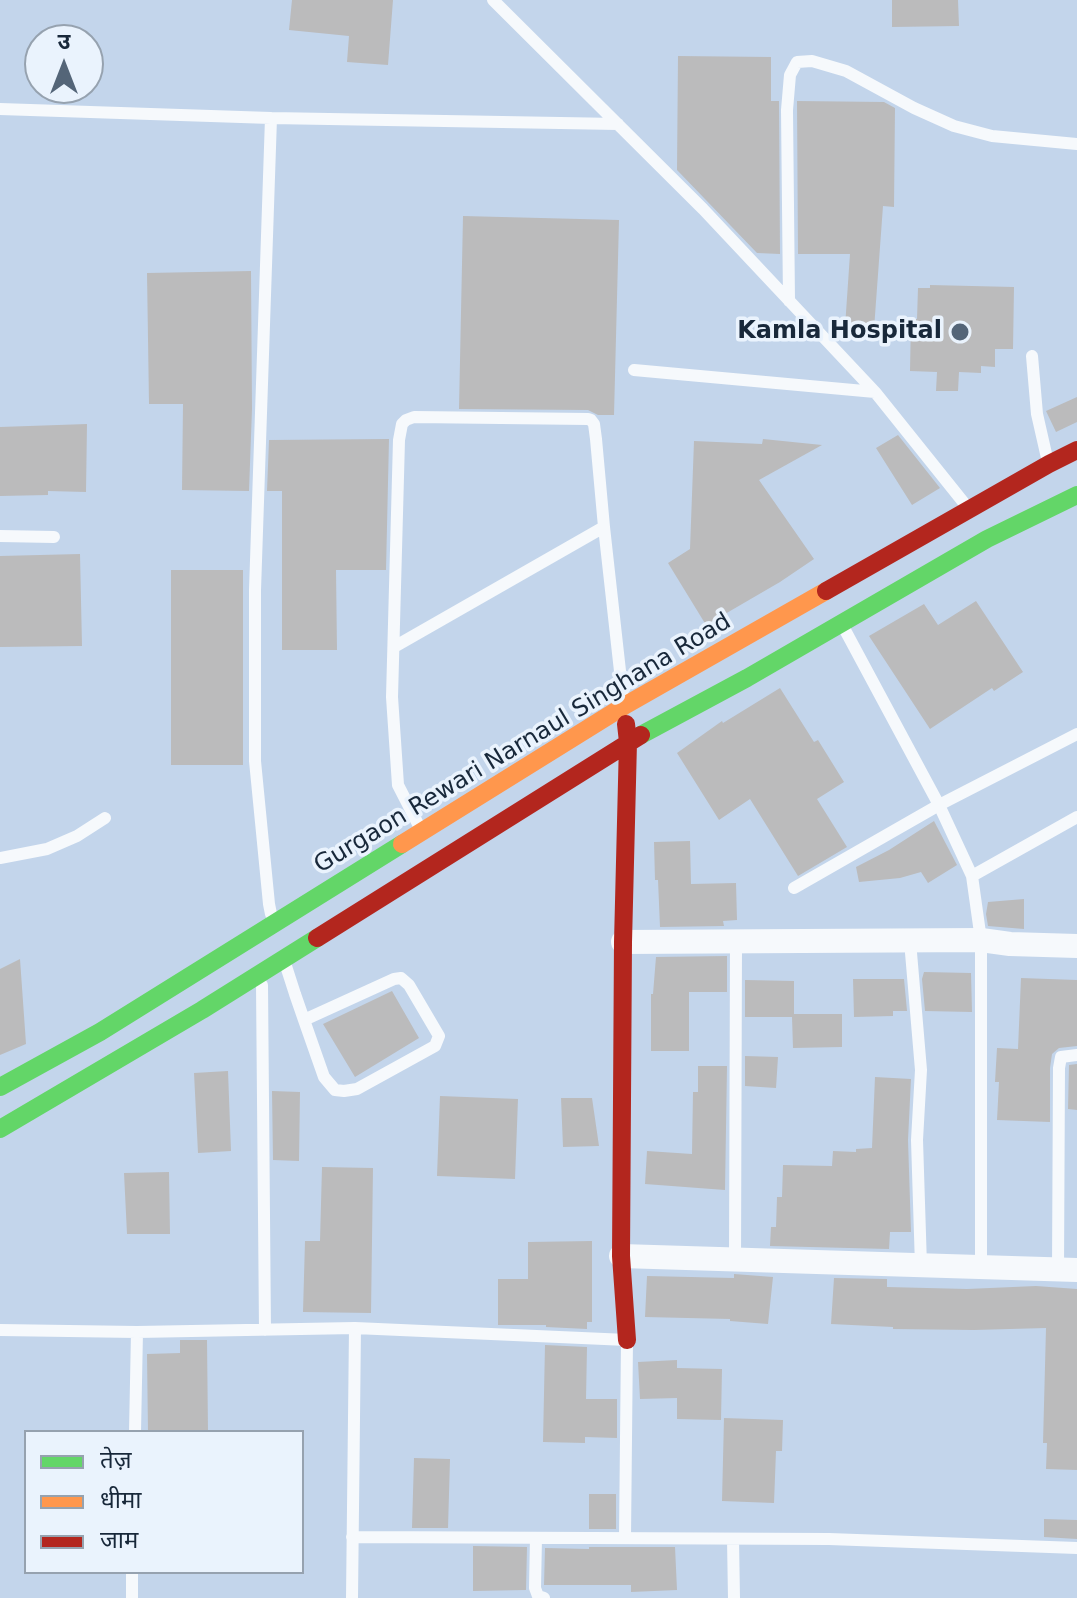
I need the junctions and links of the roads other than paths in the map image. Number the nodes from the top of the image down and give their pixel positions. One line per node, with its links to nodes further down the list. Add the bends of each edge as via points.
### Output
1 (493, 0): 4 (lane)
2 (0, 109): 3 (lane)
3 (271, 118): 4 (lane); 33 (lane, via 255,590 255,761 269,904)
4 (618, 124): 6 (lane)
5 (1077, 144): 6 (lane, via 992,136 954,126 846,71 797,62 790,75 787,110)
6 (789, 301): 9 (lane)
7 (1032, 356): 11 (lane, via 1037,414)
8 (634, 370): 9 (lane)
9 (875, 392): 13 (lane)
10 (1077, 450): 11 (main road, Gurgaon Rewari Narnaul Singhana Road)
11 (1050, 471): 13 (main road, Gurgaon Rewari Narnaul Singhana Road)
12 (1077, 495): 13 (main road)
13 (978, 524): 17 (main road); 19 (main road, Gurgaon Rewari Narnaul Singhana Road)
14 (604, 527): 18 (lane); 18 (lane, via 591,420 406,420 399,440); 19 (lane)
15 (0, 536): 16 (lane)
16 (54, 537)
17 (841, 623): 21 (main road); 22 (lane)
18 (394, 647): 25 (lane, via 398,785 412,816)
19 (624, 706): 21 (main road); 25 (main road, Gurgaon Rewari Narnaul Singhana Road)
20 (1077, 734): 22 (lane)
21 (628, 742): 25 (main road); 31 (main road)
22 (939, 805): 27 (lane); 28 (lane)
23 (1077, 817): 27 (lane)
24 (105, 818): 26 (lane, via 47,849)
25 (435, 844): 33 (main road, Gurgaon Rewari Narnaul Singhana Road); 33 (main road)
26 (0, 858)
27 (972, 876): 29 (lane)
28 (794, 888)
29 (981, 940): 30 (street); 34 (street); 43 (lane)
30 (910, 941): 32 (street); 42 (lane, via 921,1070)
31 (623, 942): 32 (street); 40 (main road)
32 (736, 942): 41 (lane)
33 (282, 943): 35 (main road); 36 (lane); 38 (main road, Gurgaon Rewari Narnaul Singhana Road)
34 (1077, 946)
35 (262, 972): 39 (main road); 47 (lane)
36 (304, 1020): 36 (lane, via 324,1077 335,1090 357,1089 435,1046 439,1036 401,978)
37 (1077, 1055): 44 (lane, via 1061,1057 1059,1068)
38 (0, 1087)
39 (0, 1129)
40 (621, 1256): 41 (street); 49 (main road)
41 (735, 1261): 42 (street)
42 (921, 1266): 43 (street)
43 (981, 1267): 44 (street)
44 (1068, 1269)
45 (355, 1328): 47 (lane); 49 (lane); 51 (lane)
46 (0, 1330): 48 (lane)
47 (265, 1330): 48 (lane)
48 (137, 1332): 50 (lane)
49 (627, 1340): 52 (lane)
50 (135, 1430)
51 (352, 1537): 53 (lane); 58 (lane)
52 (625, 1537): 53 (lane); 54 (lane)
53 (536, 1538): 59 (lane, via 535,1588)
54 (733, 1539): 55 (lane); 60 (lane)
55 (1077, 1548)
56 (132, 1574): 57 (lane)
57 (132, 1598)
58 (352, 1598)
59 (544, 1598)
60 (734, 1598)

